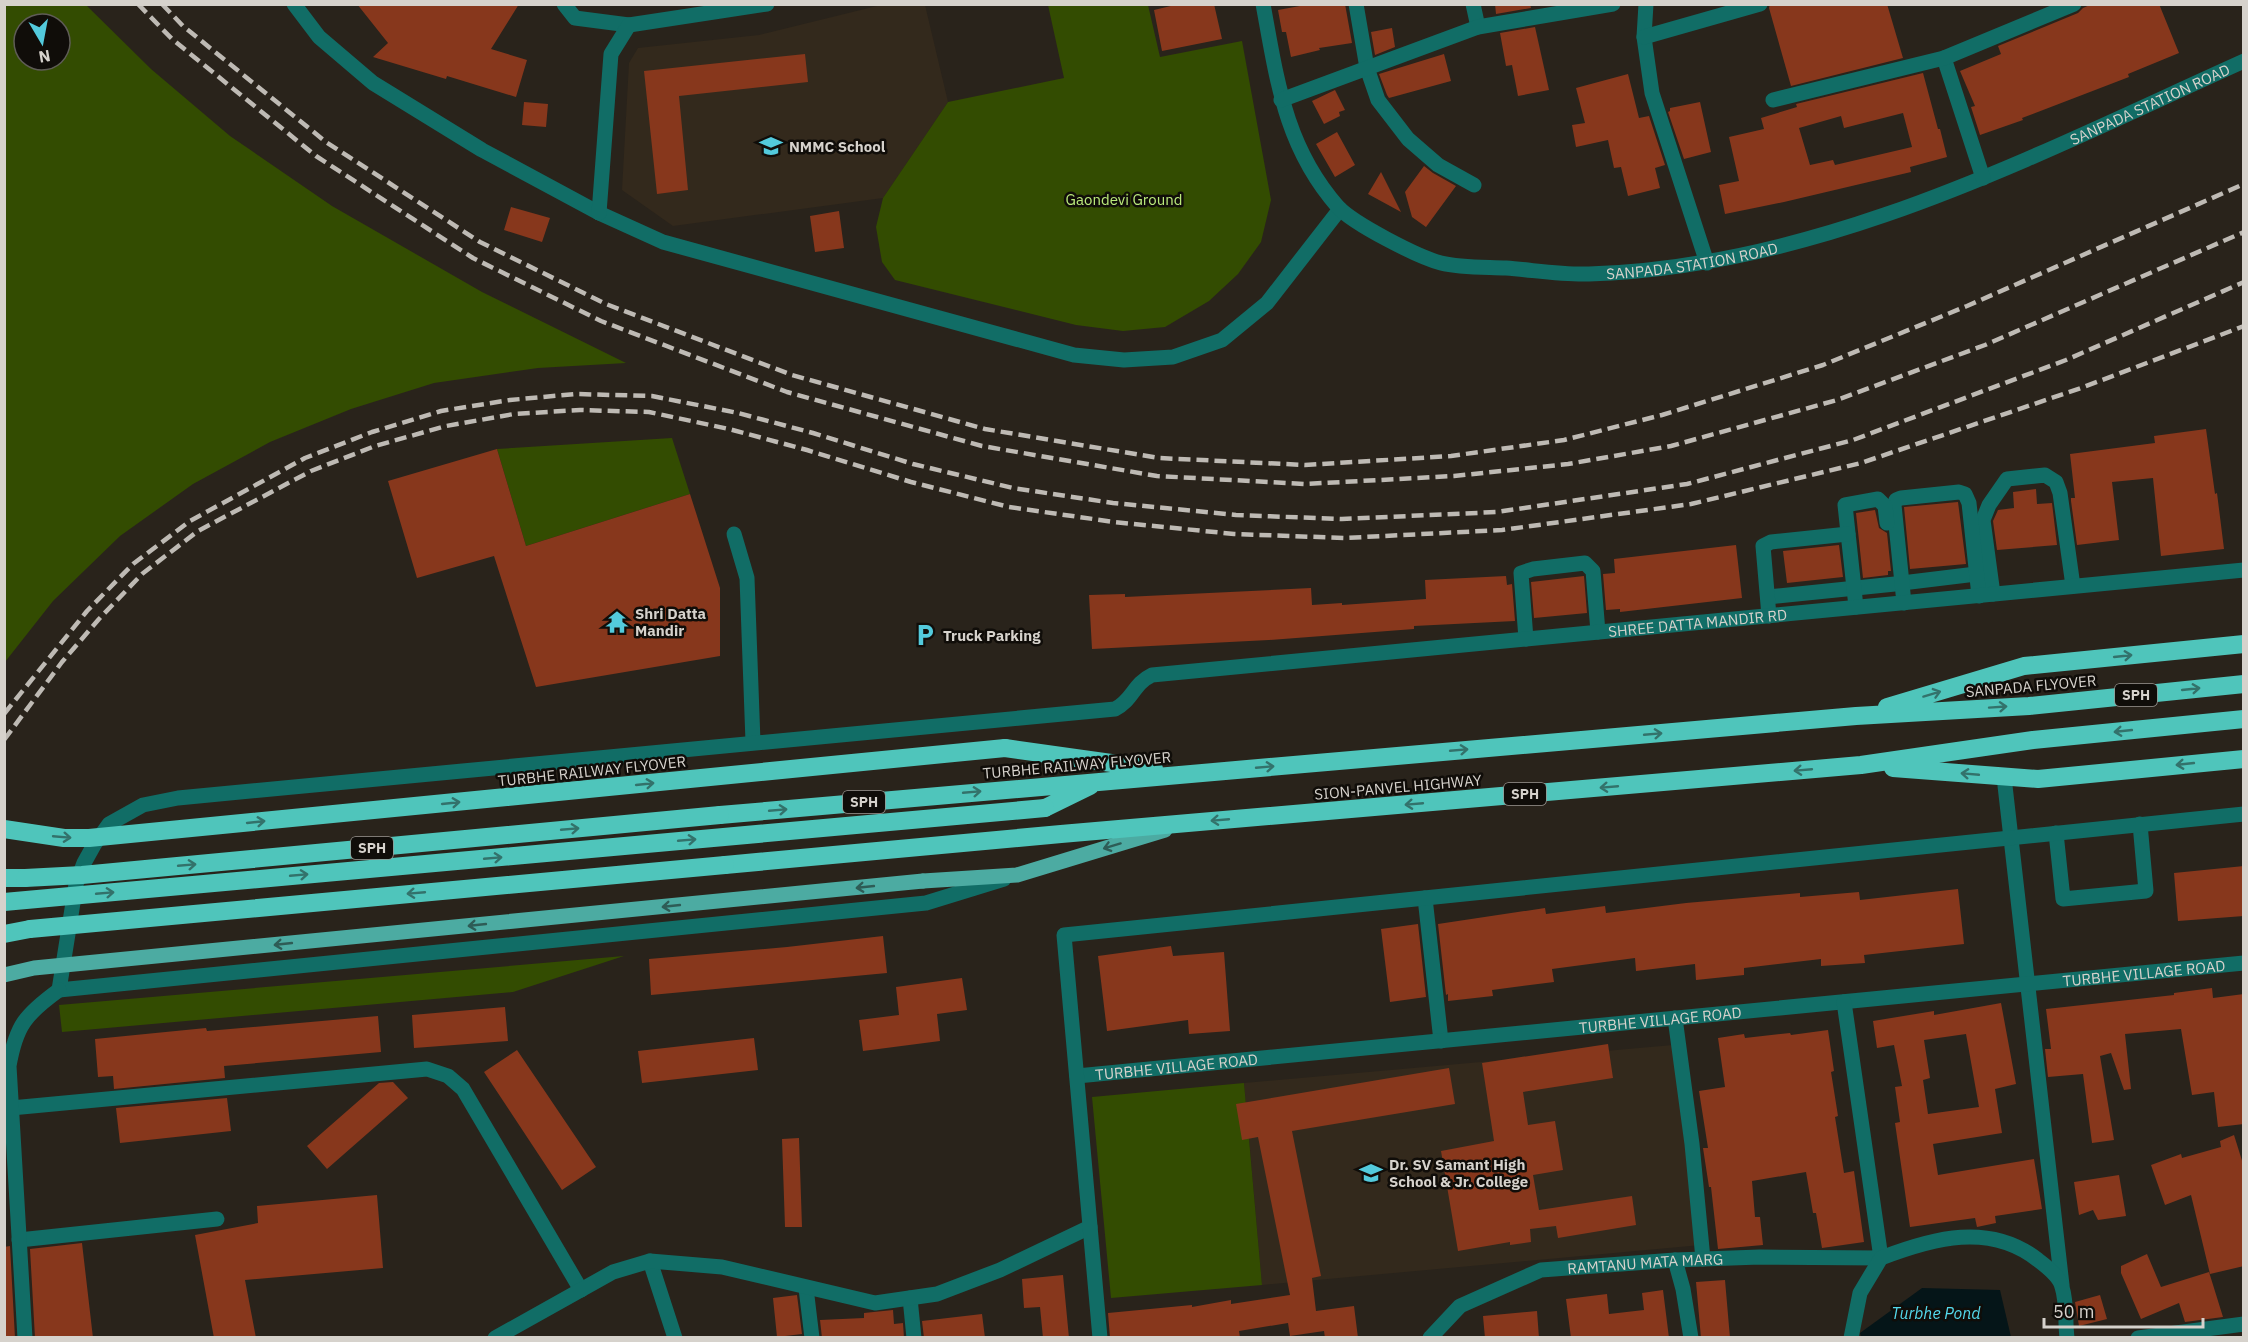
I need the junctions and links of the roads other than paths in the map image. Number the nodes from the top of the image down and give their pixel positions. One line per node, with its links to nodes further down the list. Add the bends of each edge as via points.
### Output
1 (294, 4): 24 (street, via 319,37 373,83 482,150)
2 (564, 4): 13 (street, via 574,18)
3 (767, 4): 11 (street)
4 (1263, 4): 19 (street, SANPADA STATION ROAD)
5 (1356, 4): 18 (street)
6 (1473, 4): 14 (street)
7 (1613, 4): 14 (street)
8 (1646, 4): 15 (street)
9 (1760, 4): 15 (street)
10 (2074, 4): 16 (street)
11 (749, 7): 12 (street)
12 (686, 11): 13 (street)
13 (629, 25): 24 (street, via 611,54)
14 (1478, 27): 18 (street)
15 (1644, 37): 25 (street, via 1652,93)
16 (1944, 58): 20 (street); 21 (street)
17 (2244, 61): 21 (street, SANPADA STATION ROAD)
18 (1367, 68): 19 (street); 22 (street, via 1378,100 1408,139 1438,165)
19 (1281, 100): 23 (street, SANPADA STATION ROAD, via 1305,162)
20 (1773, 100)
21 (1983, 178): 25 (street, SANPADA STATION ROAD, via 1846,229)
22 (1474, 185)
23 (1340, 209): 24 (street, via 1267,303 1222,339 1173,357 1124,360 1074,355 663,242); 25 (street, SANPADA STATION ROAD, via 1388,241 1442,263 1587,274)
24 (599, 213)
25 (1707, 263)
26 (734, 534): 44 (street, via 747,578)
27 (1848, 534): 30 (street, via 1845,505 1878,499 1885,506); 32 (street); 34 (street, via 1763,546)
28 (2244, 570): 31 (street, SHREE DATTA MANDIR RD)
29 (1976, 574): 30 (street); 30 (street, via 1965,494 1901,498 1894,505); 33 (street)
30 (1898, 584): 32 (street); 35 (street)
31 (2073, 586): 33 (street, SHREE DATTA MANDIR RD); 33 (street, via 2060,493 2056,483 2045,475 2007,479 1986,512)
32 (1854, 589): 34 (street); 36 (street)
33 (1986, 595): 35 (street, SHREE DATTA MANDIR RD)
34 (1768, 597): 37 (street)
35 (1900, 603): 36 (street, SHREE DATTA MANDIR RD)
36 (1856, 607): 37 (street, SHREE DATTA MANDIR RD)
37 (1769, 616): 38 (street, SHREE DATTA MANDIR RD)
38 (1598, 632): 39 (street, SHREE DATTA MANDIR RD); 39 (street, via 1593,571 1585,563 1521,573)
39 (1526, 639): 44 (street, SHREE DATTA MANDIR RD, via 1152,675 1141,680 1124,705 1115,709)
40 (2244, 644): 42 (highway, one-way to 40, via 2024,666)
41 (2244, 684): 42 (highway, SANPADA FLYOVER / SPH, one-way to 41, via 2029,706)
42 (1856, 716): 47 (highway, SION-PANVEL HIGHWAY / SPH, one-way to 42)
43 (2244, 719): 46 (highway, SPH, one-way to 46, via 2033,740)
44 (753, 742): 64 (street, via 178,798 143,805 109,824 84,862 76,884)
45 (2244, 759): 48 (highway, one-way to 48, via 2038,779)
46 (1861, 765): 48 (highway, one-way to 46); 51 (highway, SION-PANVEL HIGHWAY / SPH, one-way to 51)
47 (1185, 774): 49 (highway, TURBHE RAILWAY FLYOVER / SPH); 53 (highway, TURBHE RAILWAY FLYOVER, one-way to 47, bridge, via 89,838 1005,748)
48 (2004, 777): 55 (street)
49 (1100, 781): 57 (highway, TURBHE RAILWAY FLYOVER / SPH, one-way to 49, bridge, via 82,875); 59 (highway, one-way to 49, bridge, via 1045,808)
50 (2244, 814): 52 (street)
51 (1188, 823): 56 (main road, one-way to 56); 60 (highway, SPH, one-way to 60, bridge)
52 (2140, 824): 54 (street); 54 (street, via 2146,891 2062,899)
53 (4, 829)
54 (2056, 833): 55 (street)
55 (2011, 837): 58 (street); 63 (street)
56 (1017, 875): 62 (main road, one-way to 62, bridge, via 34,968); 64 (street, via 926,903)
57 (4, 878)
58 (1425, 898): 67 (street); 68 (street, via 1064,935)
59 (4, 902)
60 (4, 932)
61 (2244, 963): 63 (street, TURBHE VILLAGE ROAD)
62 (4, 975)
63 (2028, 984): 65 (street, TURBHE VILLAGE ROAD); 77 (street)
64 (58, 990): 69 (street, via 33,1008 13,1041 9,1066)
65 (1844, 1002): 66 (street, TURBHE VILLAGE ROAD); 73 (street)
66 (1675, 1018): 67 (street, TURBHE VILLAGE ROAD); 74 (street)
67 (1441, 1041): 68 (street, TURBHE VILLAGE ROAD)
68 (1077, 1076): 71 (street)
69 (11, 1108): 72 (street); 79 (street, via 427,1070 448,1076 463,1089)
70 (217, 1219): 72 (street)
71 (1090, 1227): 80 (street, via 1000,1270 937,1294); 87 (street)
72 (19, 1240): 82 (street)
73 (1881, 1258): 74 (street, RAMTANU MATA MARG); 77 (street, RAMTANU MATA MARG, via 1927,1242 1963,1237 1996,1239 2023,1249); 90 (street, via 1860,1293)
74 (1703, 1259): 75 (street, RAMTANU MATA MARG)
75 (1675, 1260): 88 (street, RAMTANU MATA MARG, via 1541,1270 1460,1305); 89 (street)
76 (650, 1261): 78 (street, via 722,1267); 79 (street, via 613,1272); 84 (street)
77 (2062, 1285): 91 (street)
78 (807, 1288): 80 (street, via 875,1303); 85 (street)
79 (581, 1290): 83 (street)
80 (910, 1298): 86 (street)
81 (2244, 1324): 92 (street)
82 (25, 1338)
83 (495, 1338)
84 (675, 1338)
85 (812, 1338)
86 (914, 1338)
87 (1100, 1338)
88 (1430, 1338)
89 (1692, 1338)
90 (1851, 1338)
91 (2067, 1338)
92 (2138, 1338)

